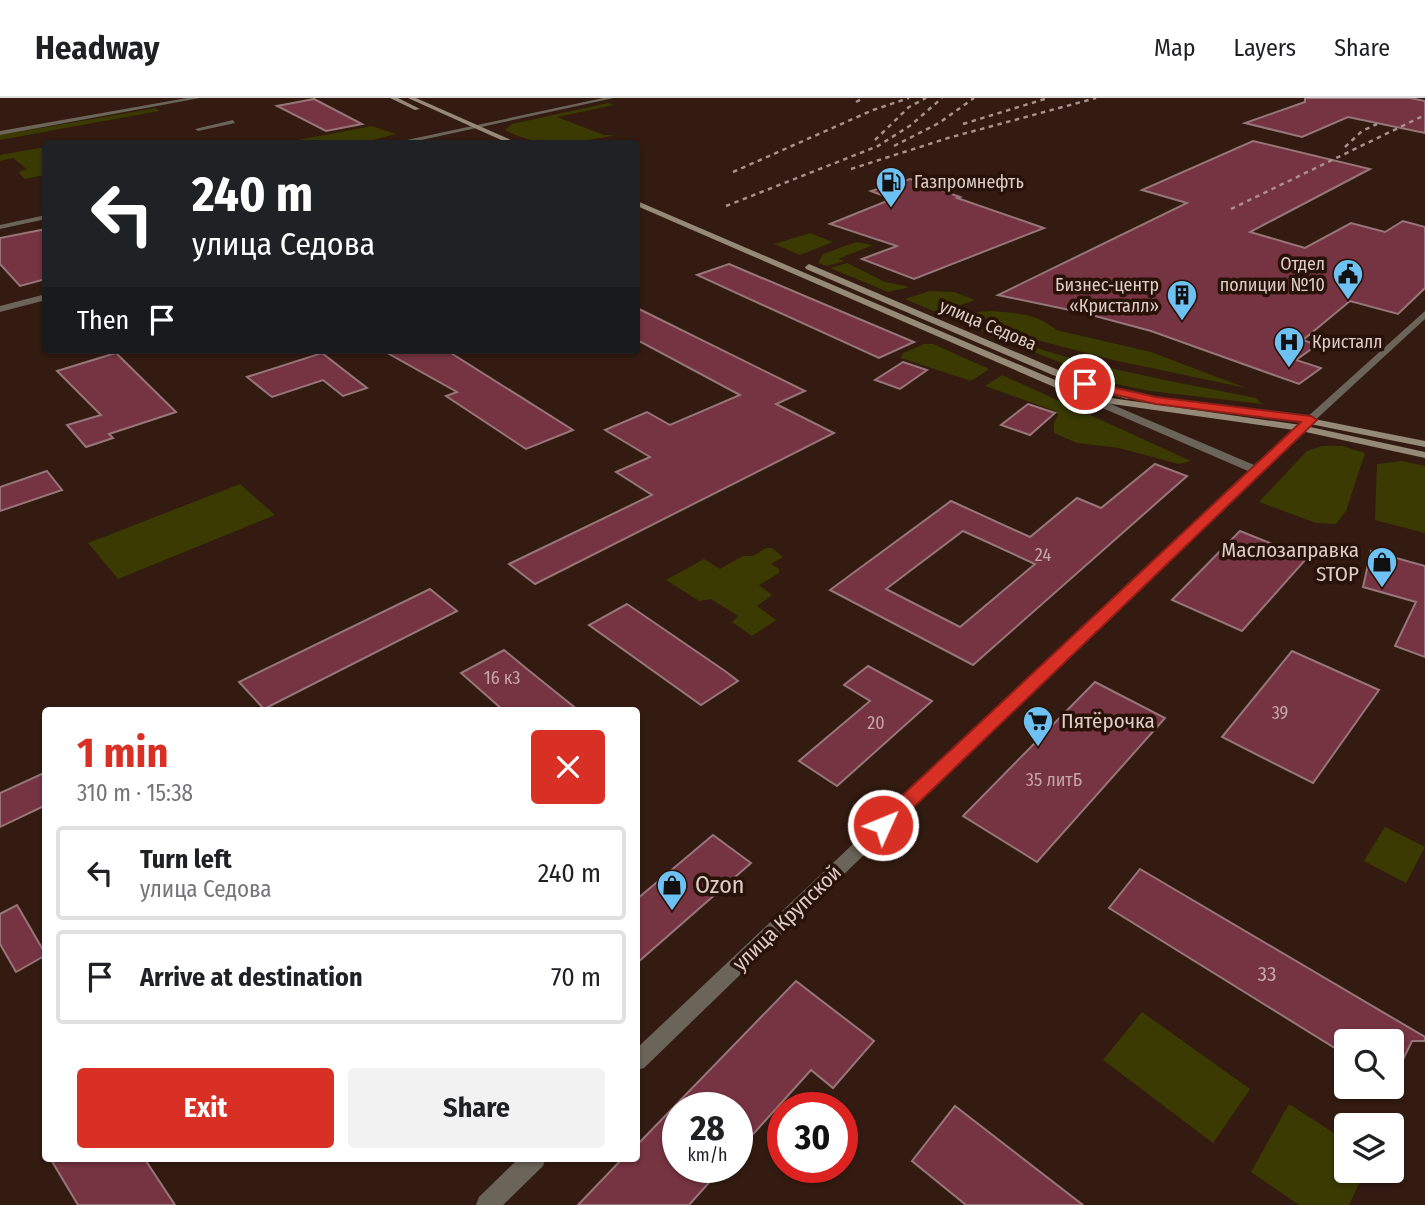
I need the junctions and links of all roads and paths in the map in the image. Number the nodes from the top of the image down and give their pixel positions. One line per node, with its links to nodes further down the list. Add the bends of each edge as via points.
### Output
1 (393, 98): 8 (main road)
2 (411, 98): 7 (main road)
3 (611, 98): 7 (street)
4 (198, 102): 5 (street); 9 (street)
5 (170, 111)
6 (233, 122): 10 (street, via 198,129)
7 (477, 126): 8 (street); 13 (main road)
8 (462, 128): 11 (street); 12 (main road)
9 (0, 133)
10 (208, 135)
11 (409, 140)
12 (490, 140)
13 (508, 140)
14 (640, 195): 22 (main road, улица Седова, via 1102,390)
15 (640, 204): 21 (main road, улица Седова)
16 (42, 218): 17 (street)
17 (0, 227)
18 (42, 298): 19 (street)
19 (0, 309)
20 (1425, 314): 22 (street, улица Крупской)
21 (1088, 398): 23 (main road, улица Седова); 26 (street, улица Седова)
22 (1311, 420): 23 (street, улица Крупской); 24 (main road, улица Седова)
23 (1301, 428): 25 (main road, улица Седова); 26 (street, улица Крупской)
24 (1425, 444)
25 (1425, 455)
26 (1255, 470): 27 (street, улица Крупской)
27 (640, 1058)
28 (532, 1162): 29 (street)
29 (487, 1205)

